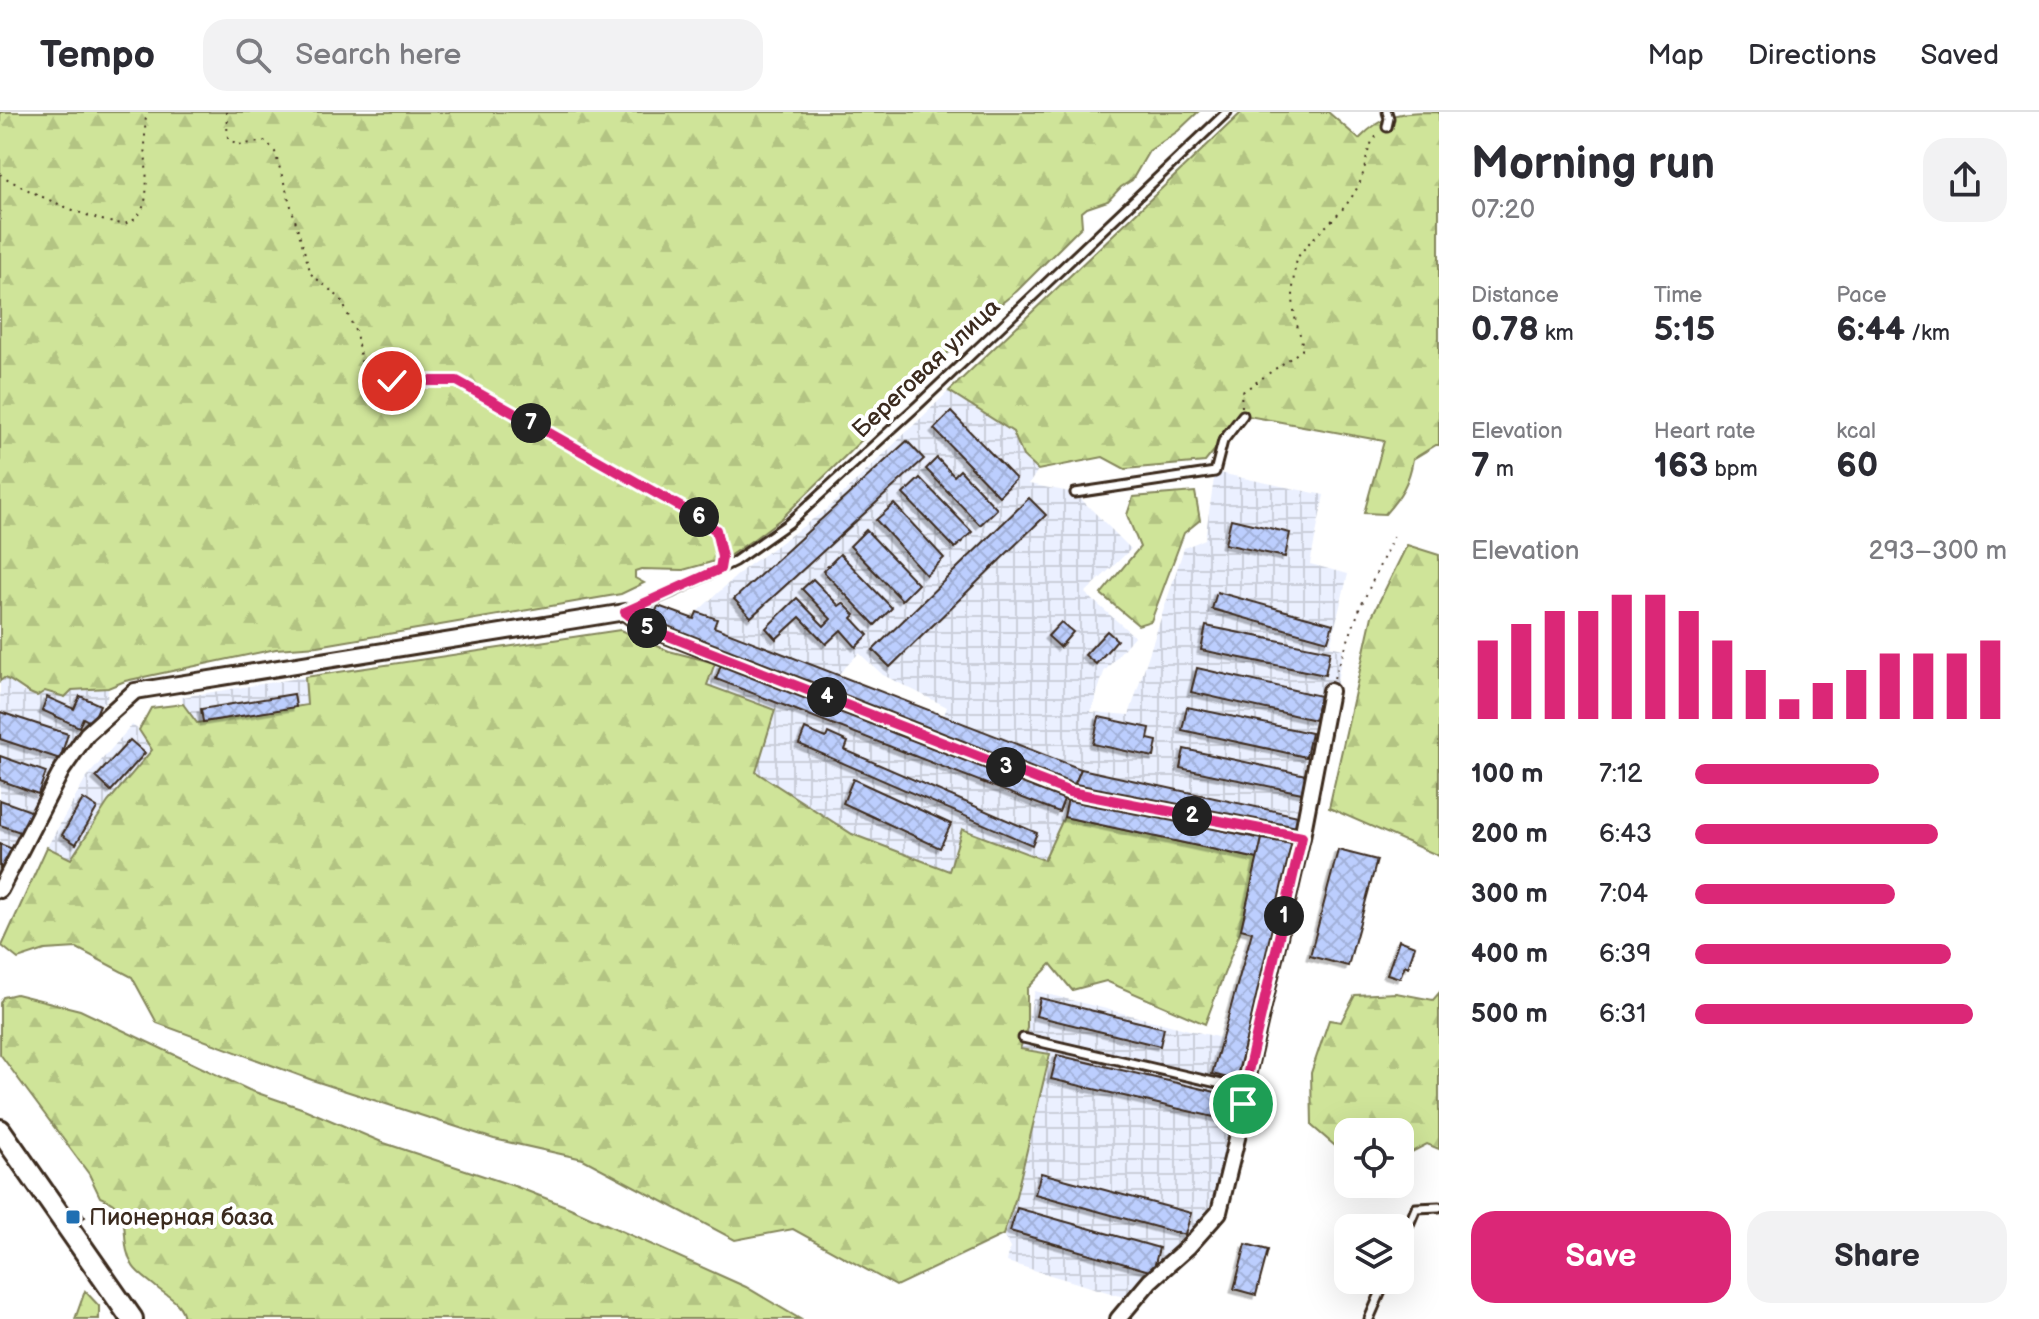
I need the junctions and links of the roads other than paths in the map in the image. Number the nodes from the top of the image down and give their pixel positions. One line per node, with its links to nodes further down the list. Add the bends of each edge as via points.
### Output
1 (1227, 112): 6 (lane, Береговая улица, via 789,523 735,561)
2 (1387, 112): 3 (lane)
3 (1387, 127)
4 (1243, 415): 5 (lane, via 1223,441 1215,472)
5 (1075, 493)
6 (625, 612): 8 (street, via 643,626 1070,792); 9 (street, via 135,691 87,734 62,770)
7 (1330, 691): 8 (street)
8 (1302, 837): 11 (street)
9 (0, 890)
10 (1023, 1038): 11 (lane)
11 (1244, 1089): 17 (street, via 1219,1212)
12 (0, 1130): 16 (street)
13 (1439, 1207): 14 (lane, via 1416,1208)
14 (1413, 1214)
15 (1380, 1294): 18 (lane)
16 (132, 1319)
17 (1118, 1319)
18 (1369, 1319)

